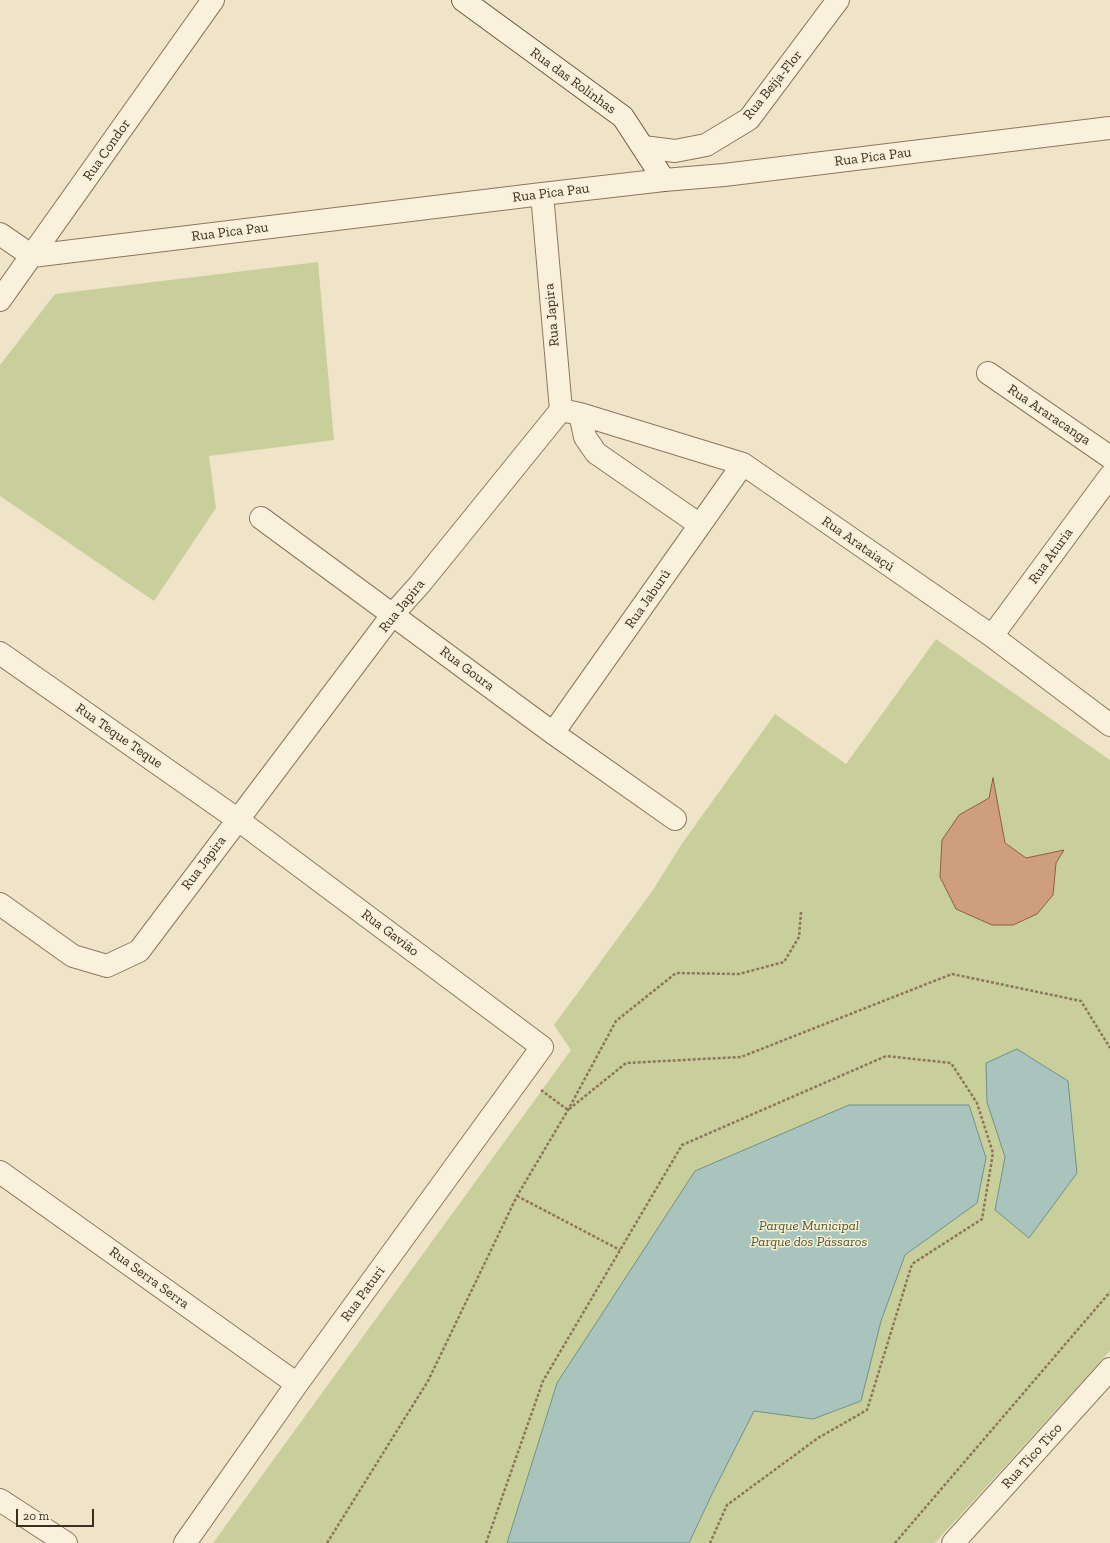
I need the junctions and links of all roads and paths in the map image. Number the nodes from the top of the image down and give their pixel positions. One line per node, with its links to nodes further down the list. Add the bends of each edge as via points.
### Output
1 (213, 0): 9 (street, Rua Condor)
2 (463, 0): 5 (street, Rua das Rolinhas, via 623,117)
3 (838, 0): 5 (street, Rua Beija-Flor, via 749,119 706,145 675,151)
4 (1110, 128): 6 (street, Rua Pica Pau)
5 (643, 147): 6 (street, Rua das Rolinhas)
6 (664, 180): 7 (street, Rua Pica Pau)
7 (542, 194): 9 (street, Rua Pica Pau); 12 (street, Rua Japira)
8 (0, 234): 9 (street)
9 (32, 256): 10 (street, Rua Condor)
10 (0, 300)
11 (988, 373): 13 (street, Rua Araracanga)
12 (570, 412): 14 (street, Rua Arataiaçú); 17 (street, via 596,453); 18 (street, Rua Japira)
13 (1110, 457)
14 (743, 464): 17 (street, Rua Jaburú); 19 (street, Rua Arataiaçú)
15 (1110, 476): 19 (street, Rua Aturia)
16 (261, 518): 18 (street, Rua Goura)
17 (700, 525): 22 (street, Rua Jaburú)
18 (393, 614): 22 (street, Rua Goura); 24 (street, Rua Japira)
19 (992, 636): 21 (street, Rua Arataiaçú)
20 (0, 653): 24 (street, Rua Teque Teque)
21 (1110, 725)
22 (553, 734): 23 (street, Rua Goura)
23 (675, 818)
24 (237, 819): 25 (street, Rua Japira, via 139,951 107,966 73,956); 27 (street, Rua Gavião)
25 (0, 904)
26 (801, 912): 30 (path, via 799,937 784,962 739,974 676,973 616,1021)
27 (542, 1047): 29 (street, Rua Paturi)
28 (1110, 1048): 30 (path, via 1082,1001 952,974 740,1056 626,1063)
29 (522, 1075): 30 (path); 36 (street, Rua Paturi)
30 (568, 1110): 32 (path)
31 (0, 1172): 36 (street, Rua Serra Serra)
32 (516, 1196): 33 (path); 40 (path, via 428,1381)
33 (620, 1250): 41 (path, via 543,1381); 42 (path, via 682,1145 886,1056 952,1062 977,1103 994,1153 982,1219 912,1264 867,1410 818,1438 727,1505)
34 (1110, 1292): 43 (path)
35 (1110, 1369): 44 (street, Rua Tico Tico)
36 (297, 1384): 39 (street, Rua Paturi)
37 (0, 1500): 38 (street)
38 (66, 1543)
39 (185, 1543)
40 (327, 1543)
41 (486, 1543)
42 (710, 1543)
43 (895, 1543)
44 (953, 1543)

